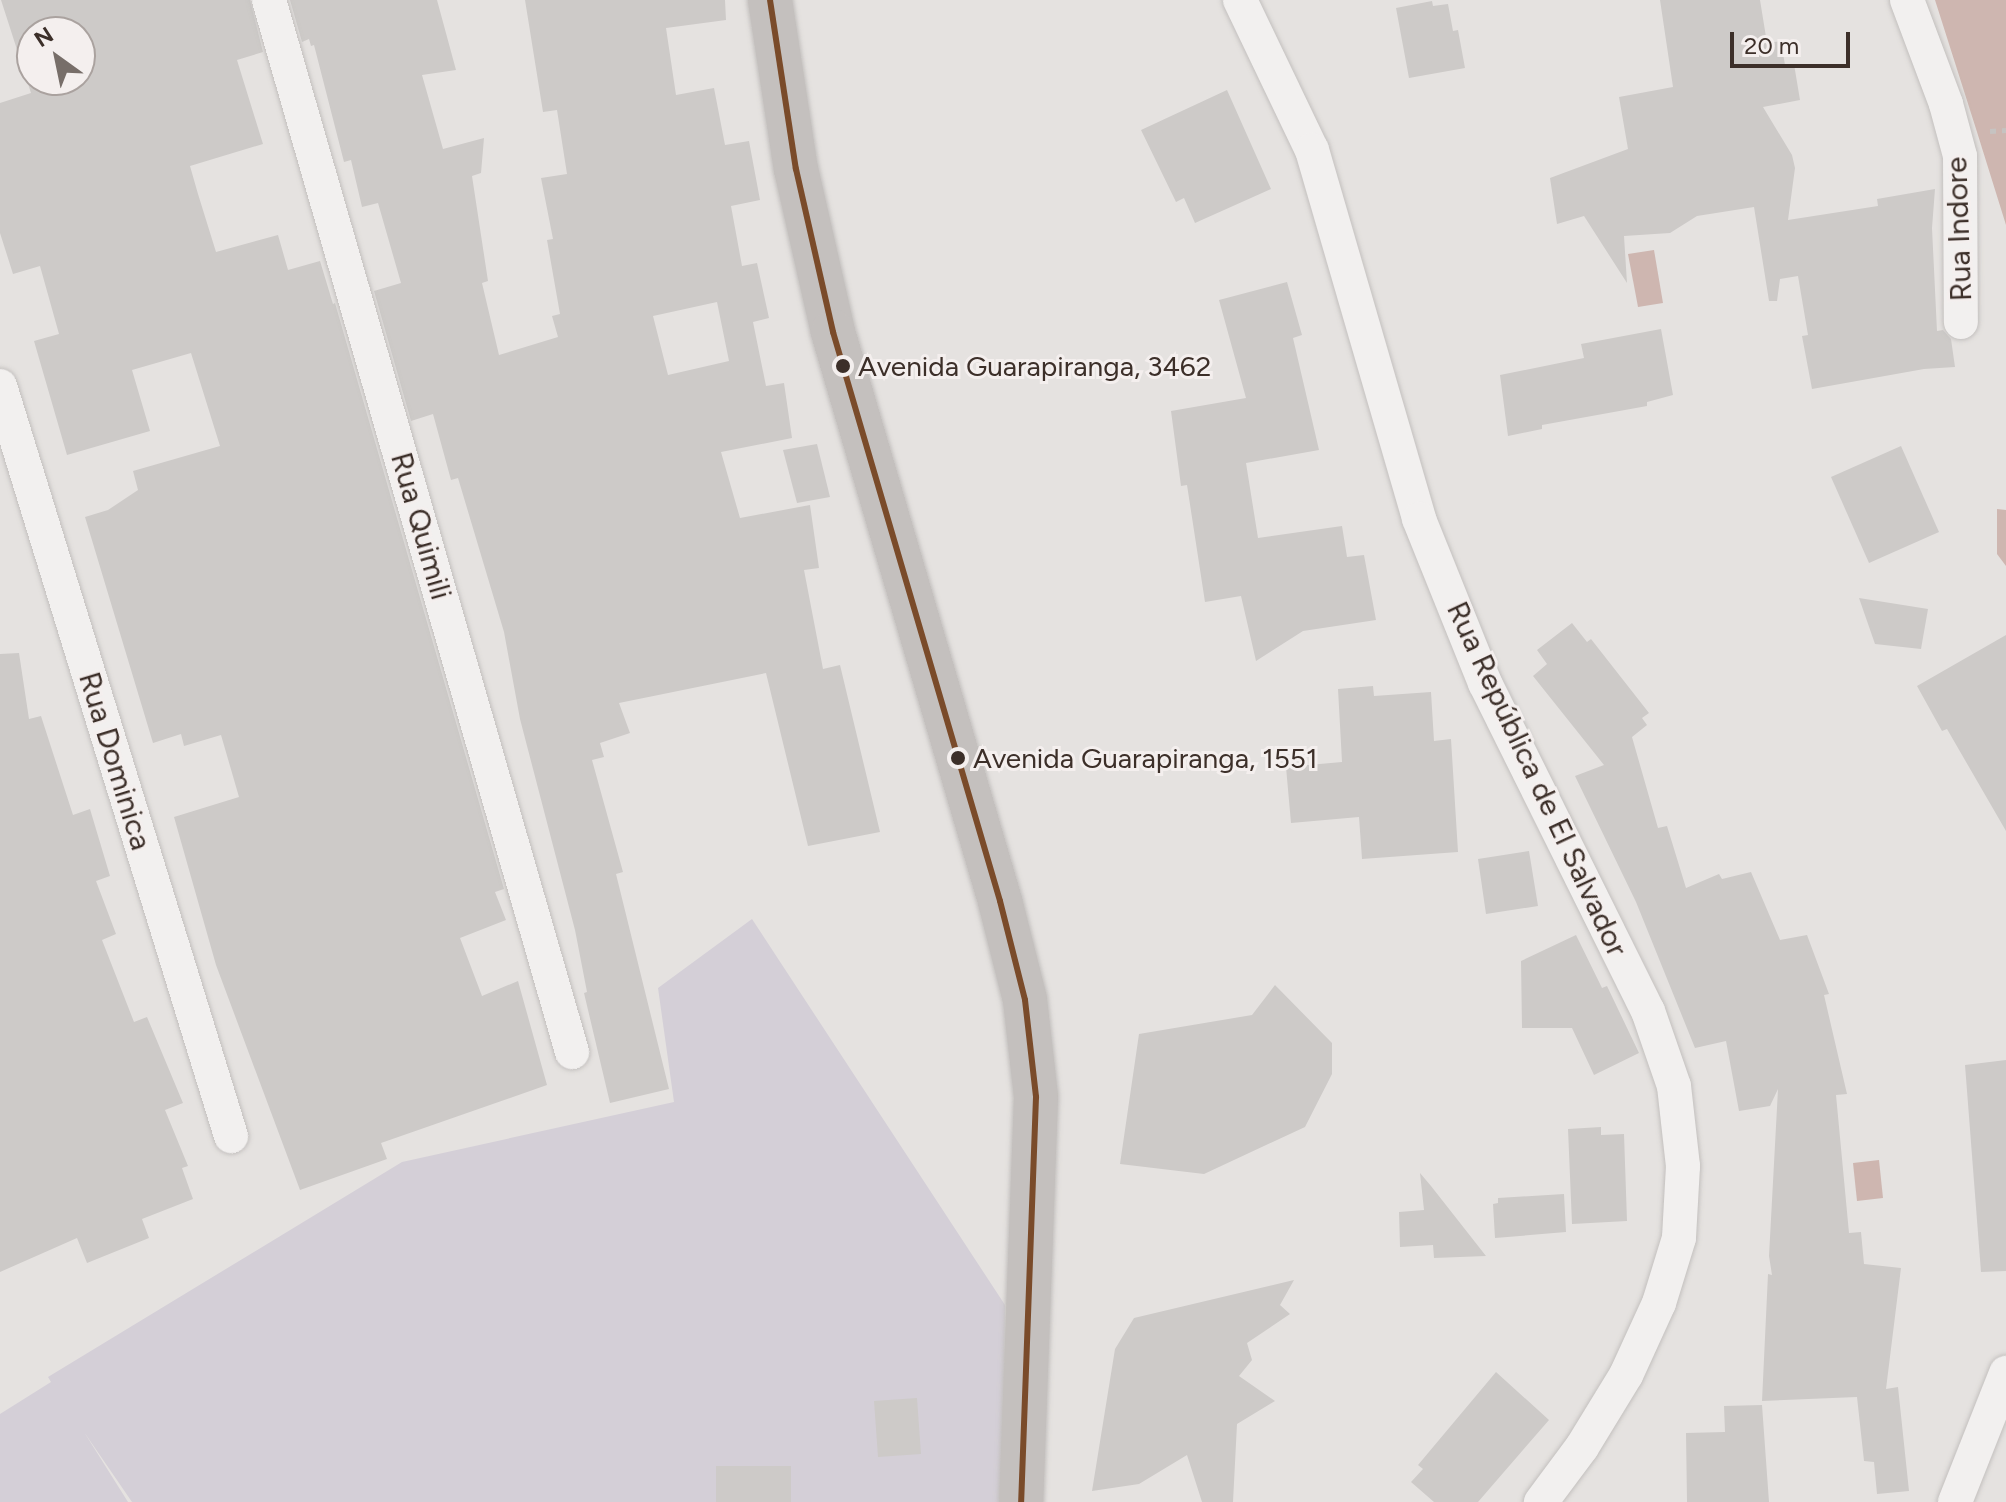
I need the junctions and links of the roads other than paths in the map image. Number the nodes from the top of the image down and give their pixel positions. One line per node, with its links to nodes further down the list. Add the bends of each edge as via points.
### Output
1 (269, 0): 9 (street, Rua Quimili)
2 (770, 0): 12 (main road, via 796,169 833,332 1025,1000 1036,1097)
3 (1240, 0): 13 (street, Rua República de El Salvador, via 1312,150 1419,519 1485,683 1648,1011 1674,1086 1683,1166 1679,1238 1659,1303 1626,1375)
4 (1907, 0): 5 (street, Rua Indore, via 1960,156)
5 (1961, 322)
6 (0, 386): 7 (street, Rua Dominica)
7 (14, 435): 8 (street); 10 (street, Rua Dominica)
8 (0, 473)
9 (572, 1052)
10 (231, 1136)
11 (2006, 1373): 14 (street)
12 (1021, 1502)
13 (1541, 1502)
14 (1955, 1502)

